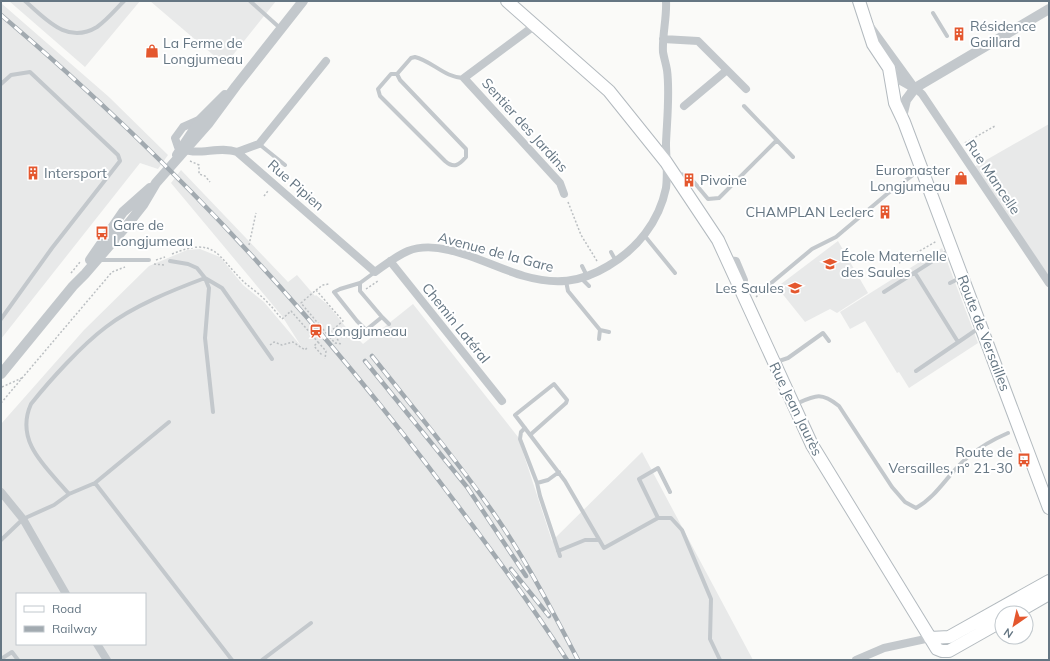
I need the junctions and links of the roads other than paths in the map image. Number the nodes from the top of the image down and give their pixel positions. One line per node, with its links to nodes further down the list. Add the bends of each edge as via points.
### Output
1 (24, 1): 2 (lane, via 60,30 81,34 98,26)
2 (124, 1)
3 (250, 1): 12 (lane)
4 (303, 1): 12 (street)
5 (507, 1): 11 (main road, Rue Jean Jaurès)
6 (666, 1): 14 (street, Avenue de la Gare)
7 (859, 1): 10 (main road, Route de Versailles)
8 (1049, 9): 21 (street, via 960,57)
9 (933, 13): 13 (lane)
10 (866, 21): 16 (main road, Route de Versailles, via 873,44); 21 (street, Rue Mancelle)
11 (534, 26): 19 (street, Sentier des Jardins); 31 (main road, Rue Jean Jaurès, via 609,90)
12 (280, 28): 29 (street, via 236,86 204,121)
13 (947, 36)
14 (663, 39): 17 (street, via 698,41); 31 (street, Avenue de la Gare, via 667,70)
15 (326, 61): 27 (street)
16 (889, 68): 21 (street, Route de Versailles, via 899,79); 25 (main road, Route de Versailles, via 895,103)
17 (727, 70): 22 (street); 23 (street)
18 (397, 74): 18 (lane, via 466,149 466,156 459,165 450,166 380,96 378,89 391,74); 19 (lane, via 411,58 415,57 456,78)
19 (464, 78): 36 (street, Sentier des Jardins, via 560,183)
20 (1, 84): 61 (lane, via 11,75 30,72 118,155 120,161 52,248)
21 (915, 88): 25 (street, via 906,100); 54 (street, Rue Mancelle, via 922,94)
22 (746, 89)
23 (684, 106)
24 (744, 106): 26 (lane)
25 (902, 117): 33 (main road, Route de Versailles)
26 (776, 141): 30 (lane); 34 (lane, via 719,198 708,199 688,175)
27 (259, 144): 28 (street); 32 (lane)
28 (237, 152): 29 (street, via 224,150); 46 (street, Rue Pipien)
29 (185, 153): 35 (street, via 172,163)
30 (793, 157)
31 (666, 162): 34 (main road, Rue Jean Jaurès); 37 (street, Avenue de la Gare, via 664,196)
32 (285, 165)
33 (922, 169): 38 (main road, Route de Versailles); 56 (lane, via 887,194 836,237 812,248)
34 (674, 174): 70 (main road, Rue Jean Jaurès, via 718,240)
35 (156, 183): 40 (street, via 139,210); 57 (street, via 123,212)
36 (564, 194)
37 (644, 235): 44 (street, Avenue de la Gare, via 630,251); 48 (lane)
38 (952, 249): 47 (lane); 50 (main road, Route de Versailles)
39 (611, 252): 44 (lane)
40 (97, 260): 41 (lane); 57 (street)
41 (149, 260)
42 (170, 261): 51 (lane, via 197,268)
43 (390, 261): 46 (street, Avenue de la Gare); 52 (street, Avenue de la Gare, via 416,249 434,247 453,251 526,277 561,283); 73 (street, Chemin Latéral)
44 (616, 261): 49 (street, Avenue de la Gare)
45 (582, 266): 49 (lane)
46 (375, 272): 55 (lane)
47 (914, 272): 59 (lane); 68 (lane)
48 (674, 273)
49 (584, 277): 52 (street, Avenue de la Gare); 58 (lane)
50 (962, 277): 53 (lane); 63 (main road, Route de Versailles)
51 (205, 278): 69 (lane, via 222,288); 75 (lane, via 209,288 205,338); 85 (lane, via 176,289 107,326 31,404 27,414 26,435 33,449)
52 (566, 281): 64 (lane, via 568,291)
53 (950, 283)
54 (1049, 283)
55 (360, 284): 60 (lane, via 360,291); 60 (lane, via 334,292 366,330)
56 (770, 284)
57 (73, 286): 72 (street)
58 (590, 286)
59 (884, 292)
60 (382, 317): 62 (lane)
61 (1, 320)
62 (389, 324)
63 (981, 326): 68 (lane); 86 (main road, Route de Versailles)
64 (600, 330): 65 (lane); 66 (lane)
65 (609, 332)
66 (599, 339)
67 (829, 341): 70 (lane, via 823,333 788,358)
68 (958, 342): 71 (lane)
69 (272, 359)
70 (774, 363): 74 (main road, Rue Jean Jaurès)
71 (916, 371)
72 (1, 374)
73 (502, 401)
74 (793, 405): 78 (lane, via 816,396 827,396 839,406 892,487 905,502 916,508 928,502 968,457 993,440); 99 (main road, Rue Jean Jaurès, via 812,445)
75 (214, 412)
76 (169, 422): 81 (lane)
77 (525, 428): 79 (lane); 79 (lane, via 515,415 554,384 567,400 566,404); 82 (lane, via 521,432 520,440)
78 (1008, 434)
79 (530, 435): 80 (lane)
80 (559, 472): 82 (lane); 90 (lane)
81 (95, 483): 85 (lane); 105 (lane)
82 (537, 484): 91 (lane)
83 (1, 492): 88 (street)
84 (670, 492): 87 (lane, via 658,468 639,479)
85 (69, 494): 88 (lane, via 54,505)
86 (1049, 508)
87 (658, 518): 90 (lane, via 604,548); 107 (lane, via 671,518 682,530 711,599 710,639)
88 (23, 519): 89 (lane); 94 (street)
89 (1, 540)
90 (599, 540): 91 (lane, via 585,540)
91 (558, 551): 92 (lane)
92 (560, 556)
93 (1049, 581): 99 (main road, via 949,637)
94 (65, 593)
95 (1049, 594): 96 (main road)
96 (1030, 605)
97 (311, 623): 106 (lane)
98 (994, 625): 101 (main road, Rue Jean Jaurès, via 949,650)
99 (930, 638): 101 (main road, Rue Jean Jaurès); 108 (street, via 884,648)
100 (98, 645): 104 (street)
101 (943, 656)
102 (1, 659): 103 (lane, via 12,652)
103 (18, 660)
104 (107, 660)
105 (232, 660)
106 (262, 660)
107 (720, 660)
108 (856, 660)

